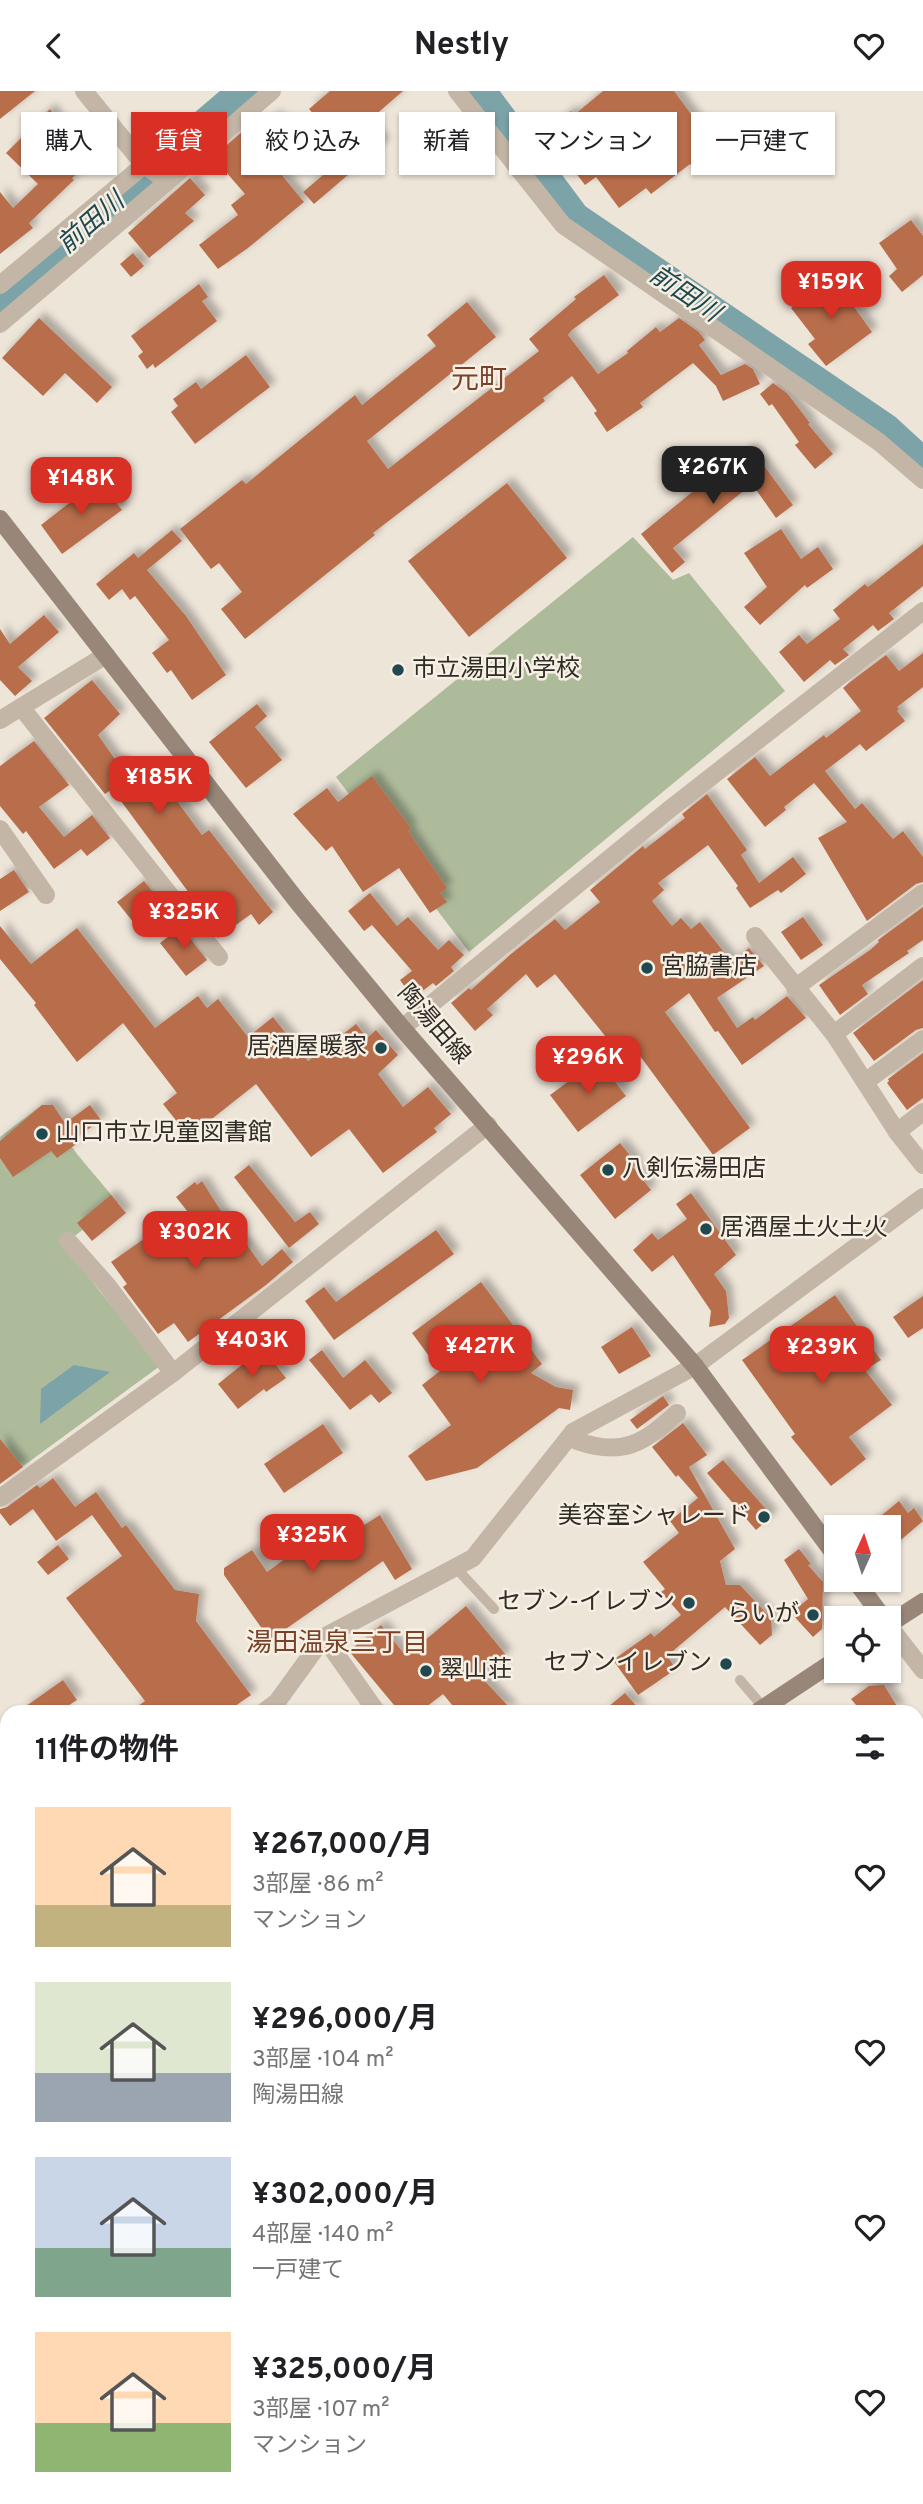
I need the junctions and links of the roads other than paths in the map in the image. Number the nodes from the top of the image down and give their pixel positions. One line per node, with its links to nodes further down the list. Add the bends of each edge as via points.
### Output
1 (84, 91): 4 (street)
2 (272, 91): 7 (street)
3 (457, 91): 10 (street, via 563,225 879,442)
4 (131, 150)
5 (133, 175): 8 (street)
6 (162, 175): 7 (street)
7 (173, 177): 9 (street)
8 (0, 285)
9 (0, 324)
10 (923, 479)
11 (0, 519): 13 (main road, 陶湯田線)
12 (923, 611): 23 (street, via 670,809)
13 (106, 655): 14 (street); 23 (main road, 陶湯田線)
14 (21, 707): 15 (street); 20 (street)
15 (0, 720)
16 (0, 829): 18 (street)
17 (923, 893): 22 (street)
18 (46, 895)
19 (755, 936): 22 (street)
20 (219, 957)
21 (923, 966): 24 (street)
22 (795, 988): 24 (street)
23 (402, 1028): 28 (main road, 陶湯田線)
24 (834, 1034): 26 (street)
25 (923, 1039): 26 (street)
26 (865, 1082): 29 (street)
27 (923, 1112): 29 (street)
28 (488, 1125): 33 (main road, 陶湯田線); 34 (street)
29 (897, 1132): 30 (street)
30 (923, 1165)
31 (923, 1197): 33 (street)
32 (68, 1241): 34 (street)
33 (695, 1366): 36 (street); 38 (main road, 陶湯田線)
34 (173, 1373): 37 (street)
35 (677, 1413): 36 (street, via 652,1435 629,1446 596,1447 577,1441)
36 (573, 1431): 39 (street, via 490,1538)
37 (0, 1498)
38 (824, 1540)
39 (456, 1568): 41 (lane); 43 (street)
40 (923, 1602): 42 (main road)
41 (494, 1609)
42 (901, 1617)
43 (324, 1637): 48 (street); 49 (street)
44 (901, 1641): 46 (street)
45 (824, 1668): 51 (main road)
46 (923, 1670)
47 (740, 1680): 50 (lane)
48 (273, 1705)
49 (372, 1705)
50 (758, 1705)
51 (769, 1705)

